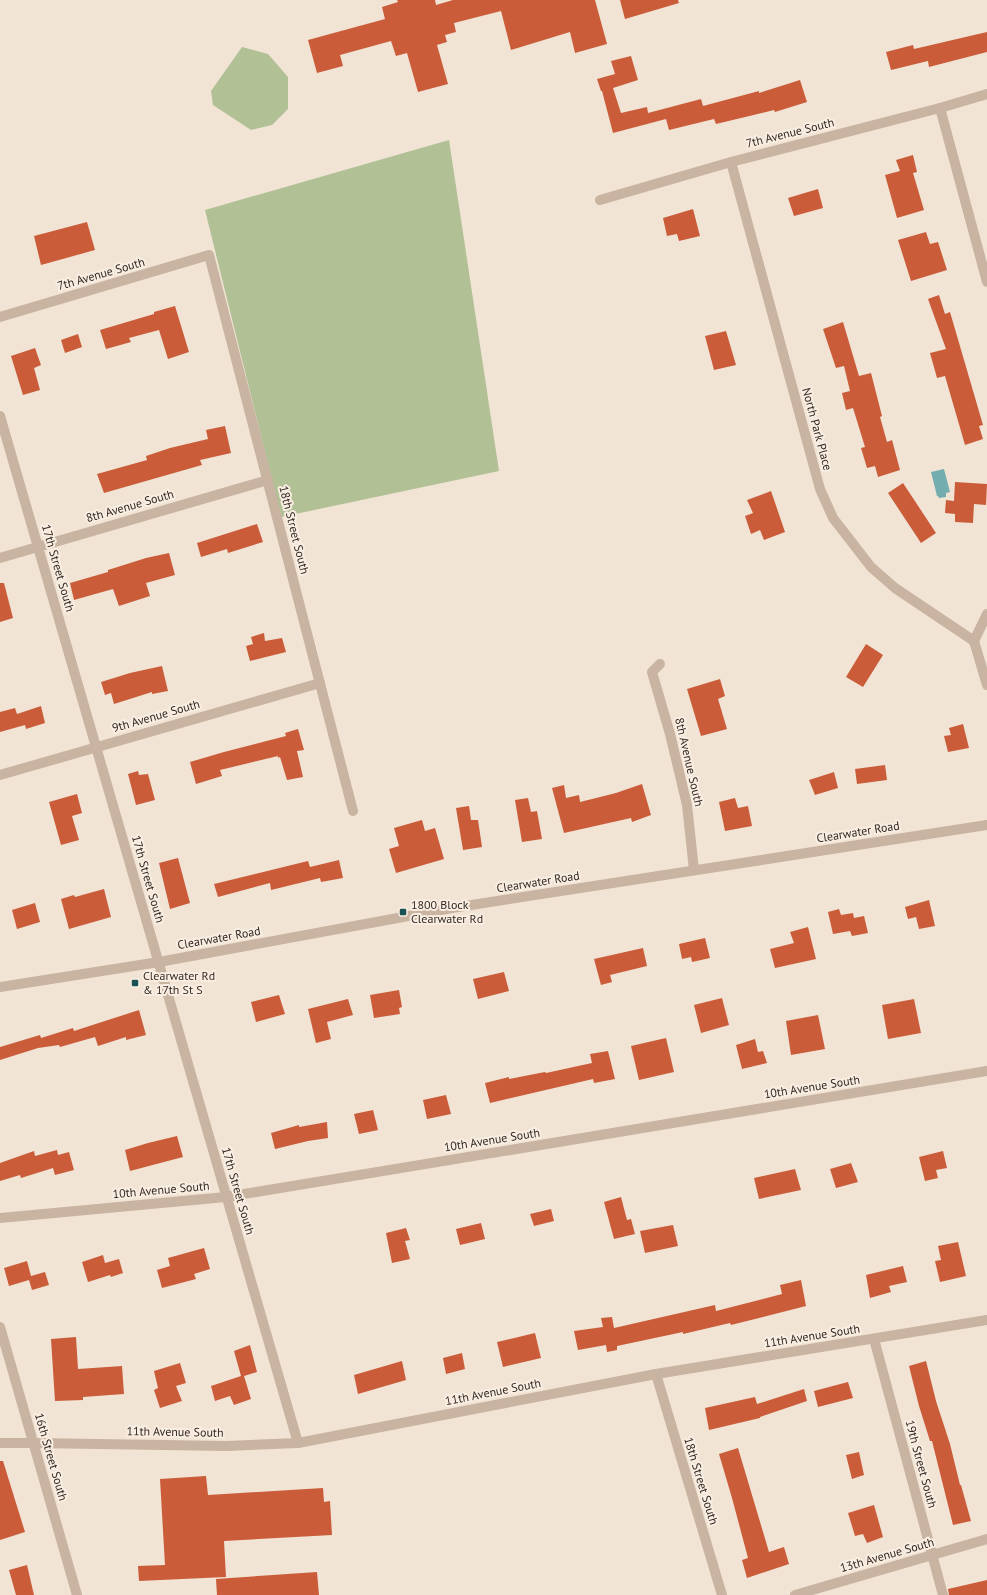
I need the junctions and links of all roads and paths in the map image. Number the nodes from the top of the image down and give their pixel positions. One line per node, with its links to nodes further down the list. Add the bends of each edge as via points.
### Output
1 (987, 94): 2 (street, 7th Avenue South)
2 (940, 108): 3 (street, 7th Avenue South); 6 (street)
3 (731, 162): 4 (street, 7th Avenue South); 13 (street, North Park Place, via 820,489 833,518 871,567 895,588)
4 (600, 200)
5 (209, 255): 7 (street, 7th Avenue South); 9 (street, 18th Street South)
6 (987, 282)
7 (0, 317)
8 (0, 416): 10 (street, 17th Street South)
9 (268, 480): 10 (street, 8th Avenue South); 15 (street, 18th Street South)
10 (39, 547): 11 (street, 8th Avenue South); 17 (street, 17th Street South)
11 (0, 558)
12 (987, 614): 13 (street)
13 (974, 641): 16 (street)
14 (660, 664): 21 (street, 8th Avenue South, via 652,672 687,805)
15 (320, 683): 17 (street, 9th Avenue South); 19 (street, 18th Street South)
16 (987, 685)
17 (96, 747): 18 (street, 9th Avenue South); 22 (street, 17th Street South)
18 (0, 775)
19 (353, 811)
20 (987, 825): 21 (street, Clearwater Road)
21 (694, 870): 22 (street, Clearwater Road, via 452,908)
22 (159, 962): 23 (street, Clearwater Road); 25 (street, 17th Street South)
23 (0, 987)
24 (987, 1071): 25 (street, 10th Avenue South)
25 (226, 1197): 26 (street, 10th Avenue South); 33 (street, 17th Street South)
26 (0, 1218)
27 (987, 1320): 29 (street, 11th Avenue South)
28 (0, 1327): 31 (street, 16th Street South)
29 (874, 1339): 30 (street, 11th Avenue South); 35 (street, 19th Street South)
30 (656, 1374): 33 (street, 11th Avenue South); 37 (street, 18th Street South)
31 (33, 1442): 32 (street, 11th Avenue South); 33 (street, 11th Avenue South, via 227,1446); 36 (street, 16th Street South)
32 (0, 1443)
33 (298, 1443)
34 (987, 1539): 35 (street, 13th Avenue South)
35 (933, 1555): 38 (street, 13th Avenue South); 39 (street, 19th Street South)
36 (77, 1595)
37 (722, 1595)
38 (795, 1595)
39 (943, 1595)

